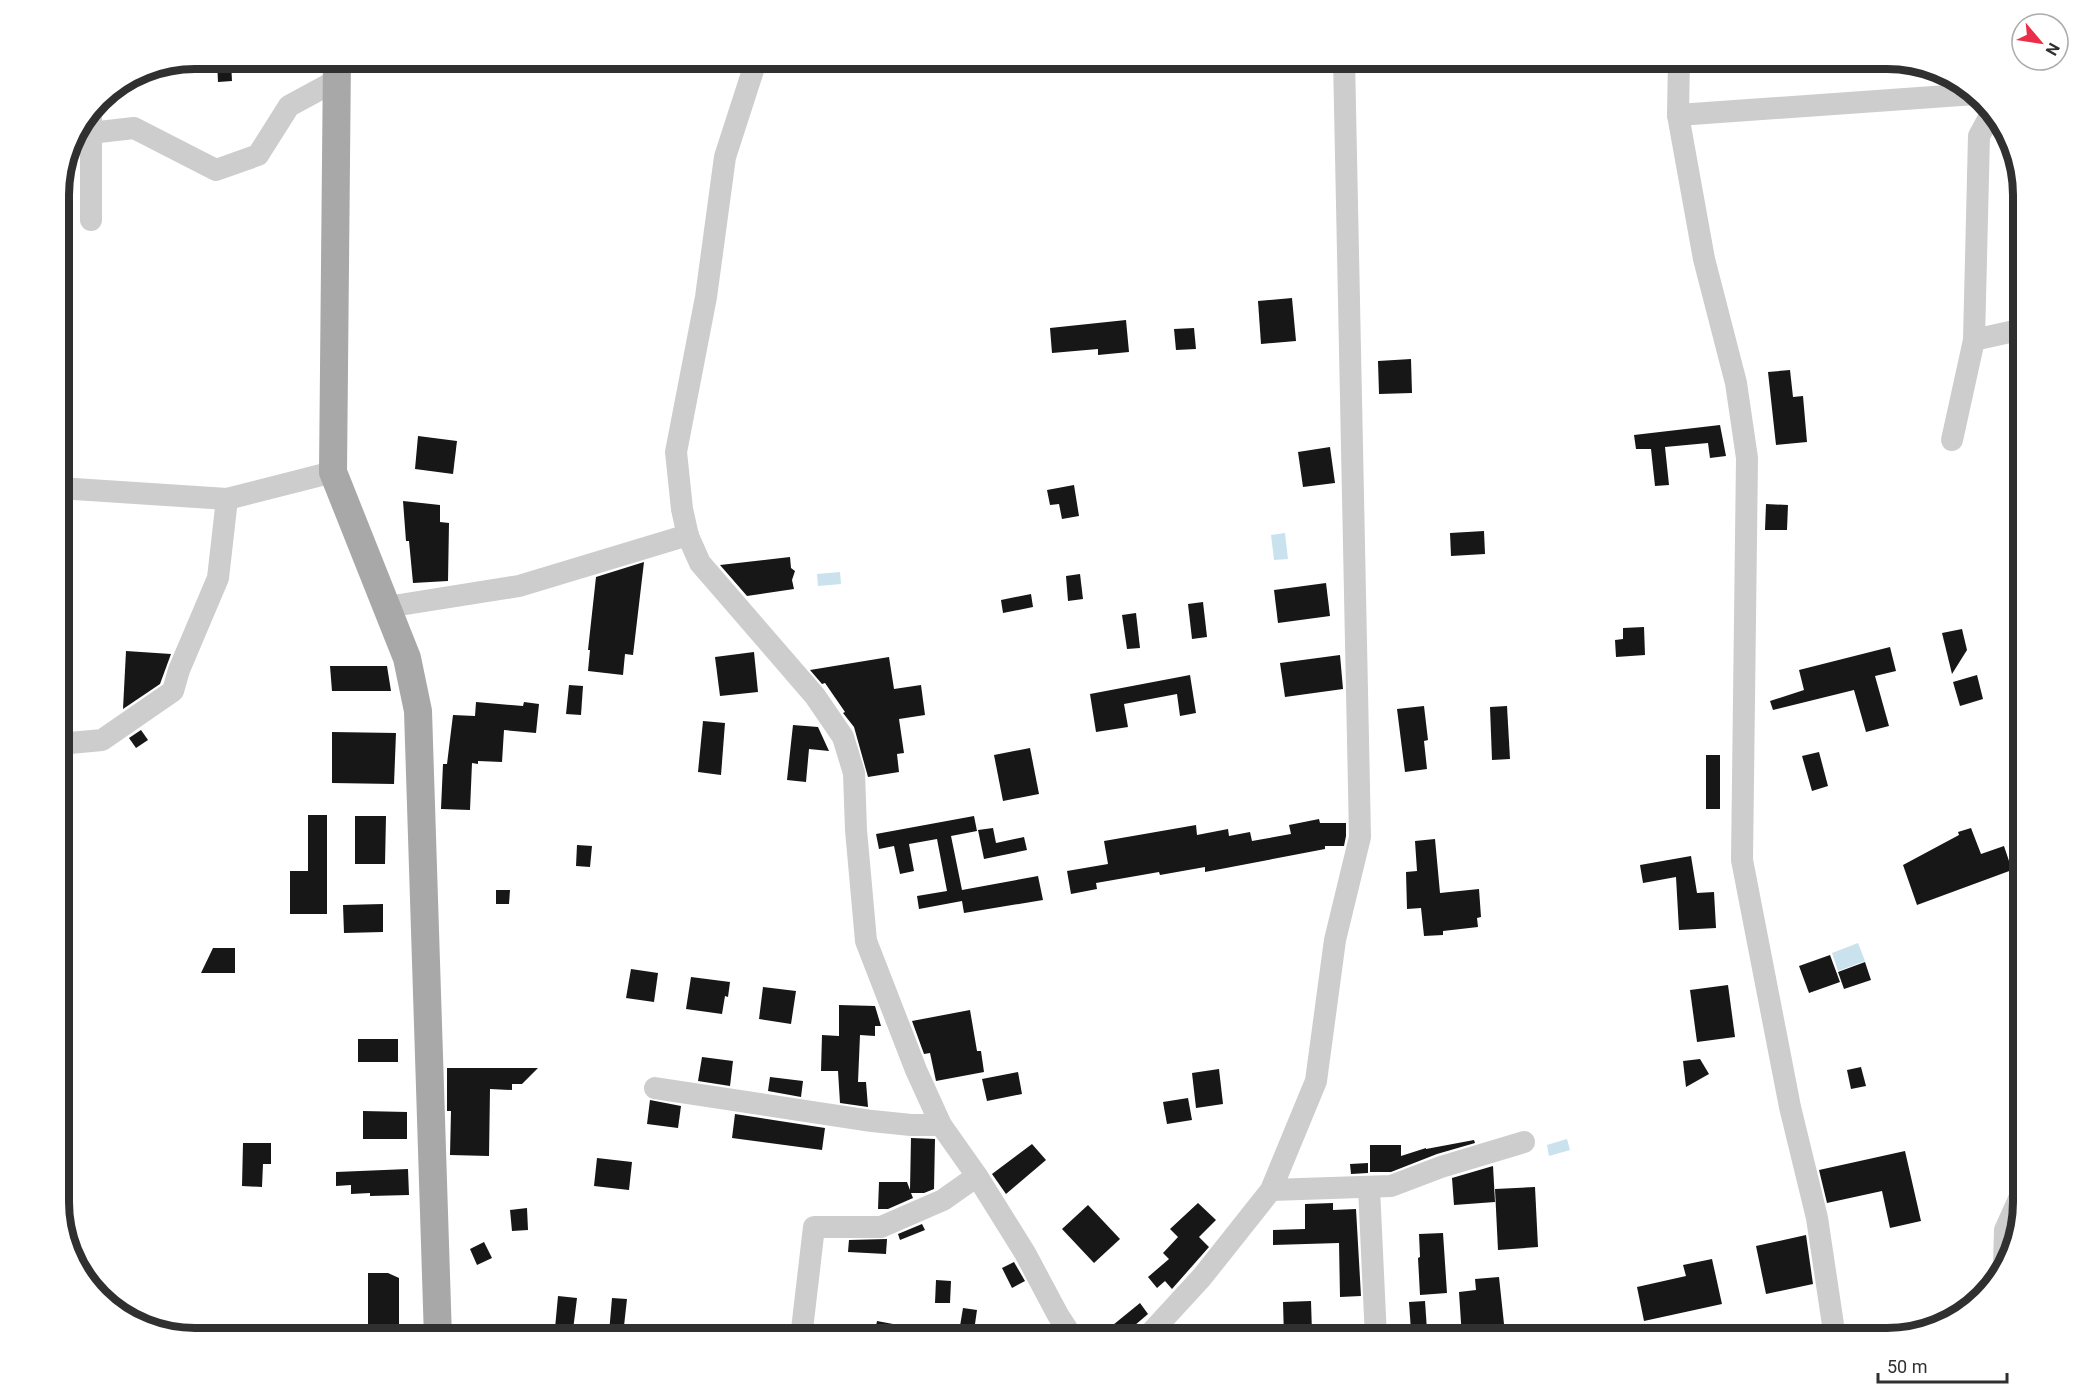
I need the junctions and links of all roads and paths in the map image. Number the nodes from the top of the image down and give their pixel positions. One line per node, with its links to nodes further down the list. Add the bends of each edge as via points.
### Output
1 (337, 69): 9 (street, via 289,105 258,155 216,170 134,128); 14 (main road)
2 (753, 69): 17 (street, via 725,157 706,297 676,452)
3 (1344, 69): 25 (street, via 1360,837 1335,940 1316,1081)
4 (1679, 69): 6 (street)
5 (1964, 95): 6 (street)
6 (1678, 115): 33 (street, via 1704,259 1736,383 1747,458 1742,860 1790,1107 1817,1218)
7 (1988, 119): 12 (street, via 1979,136)
8 (90, 124): 9 (street)
9 (90, 133): 10 (street)
10 (91, 220)
11 (2013, 331): 12 (street)
12 (1974, 340): 13 (street)
13 (1952, 441)
14 (333, 472): 16 (street); 18 (main road)
15 (69, 489): 16 (street)
16 (226, 500): 19 (street, via 218,578 172,691 102,740)
17 (688, 535): 18 (street, via 519,586); 21 (street, via 700,563 815,696 843,737 854,773 866,941)
18 (387, 607): 28 (main road, via 407,658 418,711)
19 (69, 743)
20 (655, 1088): 21 (street, via 872,1121)
21 (941, 1125): 23 (street)
22 (1524, 1142): 24 (street, via 1391,1186)
23 (977, 1176): 29 (street, via 943,1200 881,1227 814,1227); 30 (street)
24 (1369, 1188): 25 (street); 32 (street)
25 (1271, 1190): 31 (street, via 1202,1277)
26 (2012, 1215): 27 (street, via 2005,1230)
27 (2005, 1247)
28 (438, 1328)
29 (802, 1328)
30 (1066, 1328)
31 (1155, 1328)
32 (1376, 1328)
33 (1834, 1328)

